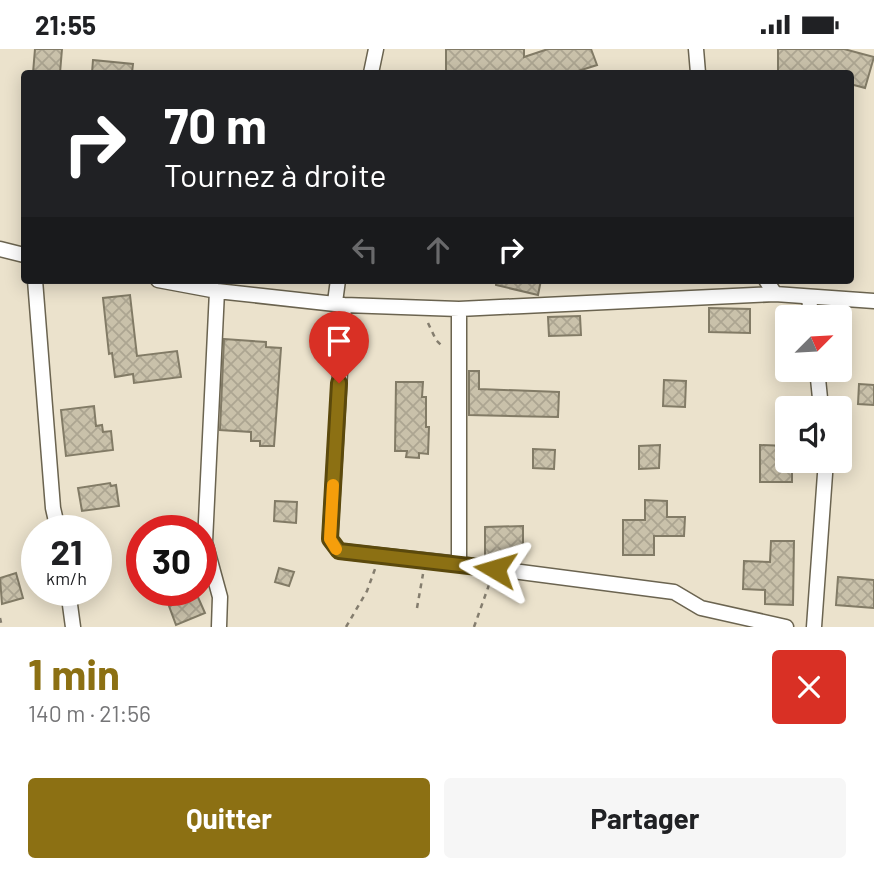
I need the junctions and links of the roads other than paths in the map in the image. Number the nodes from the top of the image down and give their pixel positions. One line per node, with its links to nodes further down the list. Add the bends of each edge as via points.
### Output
1 (376, 49): 3 (street)
2 (696, 49): 4 (street)
3 (372, 70)
4 (698, 70)
5 (0, 249): 6 (street)
6 (21, 254)
7 (34, 284): 20 (street)
8 (34, 284): 21 (street)
9 (179, 284): 12 (street)
10 (338, 284): 16 (street)
11 (769, 284): 13 (street)
12 (217, 291): 16 (street); 25 (street, via 205,542 219,597)
13 (775, 294): 14 (street); 18 (street)
14 (809, 297): 15 (street); 17 (street)
15 (874, 301)
16 (340, 304): 18 (street); 22 (street, via 330,539 339,551)
17 (810, 305)
18 (459, 309): 22 (street)
19 (825, 473): 27 (street)
20 (49, 515)
21 (55, 515)
22 (459, 564): 26 (street, via 674,592 701,608)
23 (70, 606): 24 (street)
24 (73, 627)
25 (219, 627)
26 (786, 627)
27 (814, 627)

